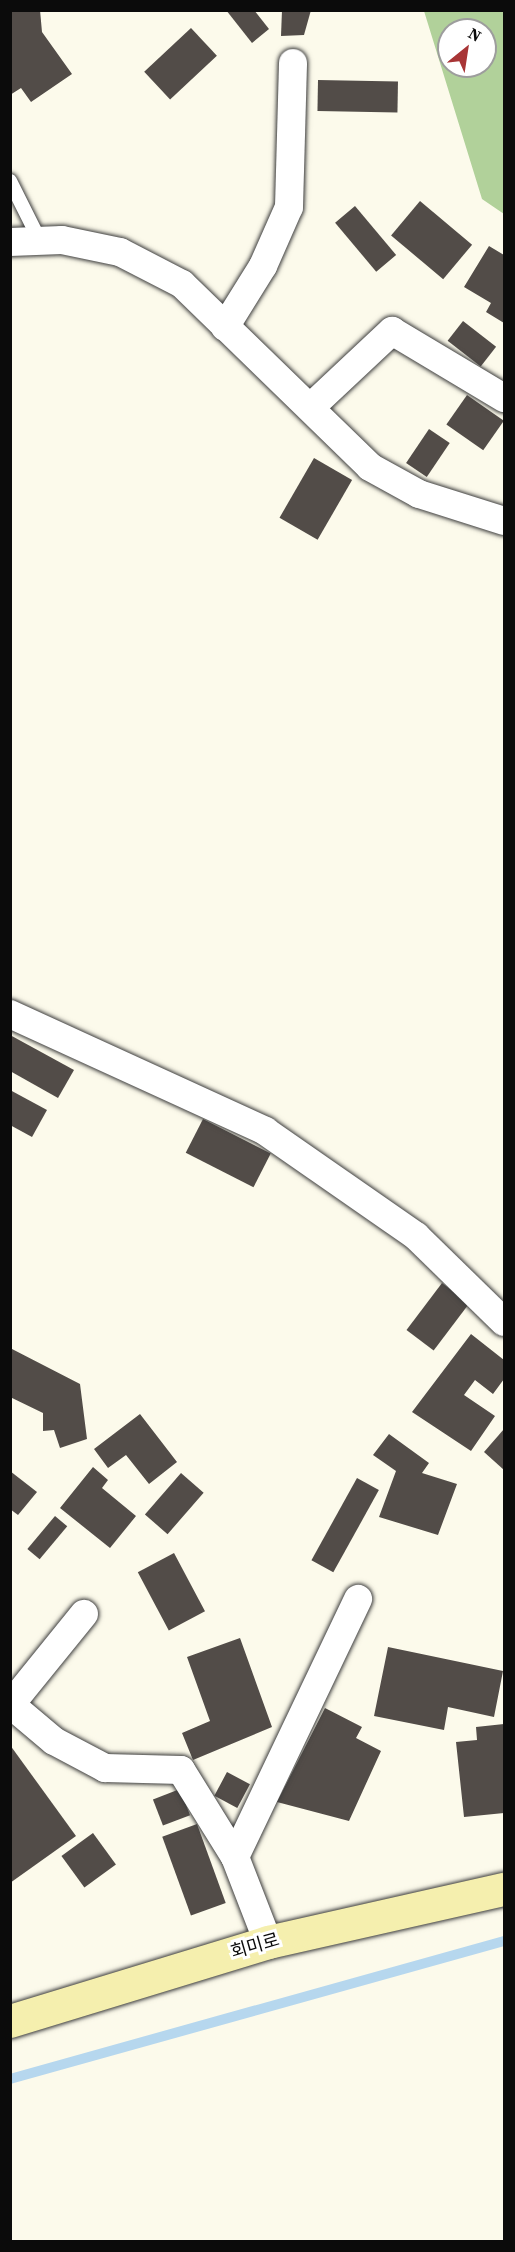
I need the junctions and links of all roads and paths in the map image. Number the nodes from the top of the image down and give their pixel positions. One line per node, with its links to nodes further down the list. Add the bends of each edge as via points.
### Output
1 (293, 63): 5 (street, via 289,207 263,266)
2 (10, 182): 3 (lane)
3 (39, 239): 4 (street); 5 (street, via 120,252 182,284)
4 (10, 242)
5 (225, 327): 7 (street)
6 (504, 398): 7 (street, via 480,378 392,331)
7 (312, 406): 8 (street, via 370,466 419,494)
8 (504, 521)
9 (10, 1014): 10 (street, via 266,1131 416,1236)
10 (504, 1322)
11 (358, 1599): 14 (street)
12 (84, 1614): 13 (street)
13 (11, 1704): 14 (street, via 54,1741 105,1768 181,1770)
14 (235, 1857): 16 (street)
15 (504, 1889): 16 (street, 회미로)
16 (268, 1942): 17 (street, 회미로)
17 (10, 2021)

